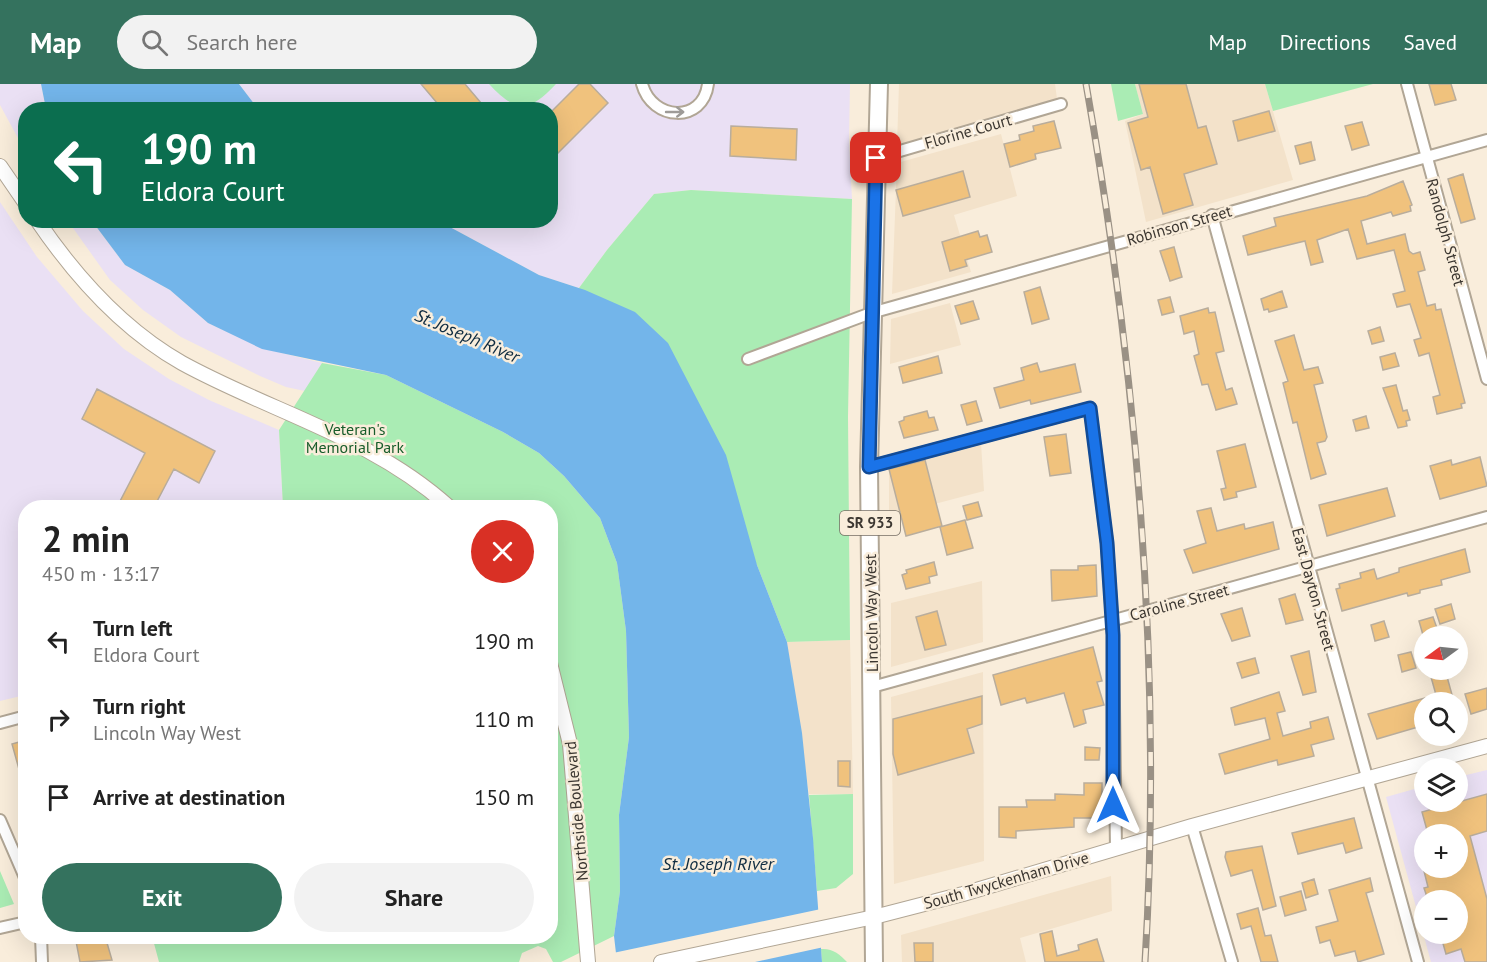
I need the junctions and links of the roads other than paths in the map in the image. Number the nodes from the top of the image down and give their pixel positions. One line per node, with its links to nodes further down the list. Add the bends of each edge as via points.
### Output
1 (642, 84): 2 (street, one-way to 2, via 651,104 672,114 693,108)
2 (708, 84)
3 (879, 84): 8 (main road, Lincoln Way West / SR 933)
4 (1407, 84): 7 (street, Randolph Street)
5 (1061, 104): 8 (street, Florine Court)
6 (1487, 140): 7 (street, Robinson Street)
7 (1426, 157): 11 (street, Robinson Street); 15 (street, Randolph Street)
8 (876, 158): 13 (main road, Lincoln Way West / SR 933)
9 (0, 166): 10 (street)
10 (18, 192)
11 (1212, 216): 13 (street, Robinson Street); 19 (street, East Dayton Street)
12 (43, 228): 17 (street, via 95,294 134,330 179,361 365,448)
13 (872, 313): 14 (street, Robinson Street); 16 (main road, Lincoln Way West / SR 933)
14 (748, 360)
15 (1487, 379)
16 (869, 467): 20 (street, via 1090,408 1106,532); 21 (main road, Lincoln Way West / SR 933)
17 (440, 500)
18 (1487, 517): 19 (street, Caroline Street)
19 (1309, 566): 20 (street, Caroline Street); 26 (street, East Dayton Street)
20 (1112, 621): 21 (street, Caroline Street); 29 (street)
21 (872, 687): 31 (main road, Lincoln Way West / SR 933)
22 (558, 695): 36 (street, Northside Boulevard, via 570,744)
23 (18, 718): 24 (street)
24 (0, 723)
25 (1487, 746): 26 (street, South Twyckenham Drive)
26 (1367, 779): 28 (street, South Twyckenham Drive); 40 (street, East Dayton Street)
27 (0, 820): 30 (street)
28 (1192, 826): 29 (street, South Twyckenham Drive); 39 (street)
29 (1116, 849): 31 (street, South Twyckenham Drive)
30 (18, 862)
31 (874, 917): 37 (street, South Twyckenham Drive); 38 (main road, Lincoln Way West / SR 933)
32 (18, 924): 33 (street)
33 (0, 928)
34 (41, 944): 35 (street)
35 (42, 962)
36 (588, 962)
37 (661, 962)
38 (874, 962)
39 (1232, 962)
40 (1418, 962)

